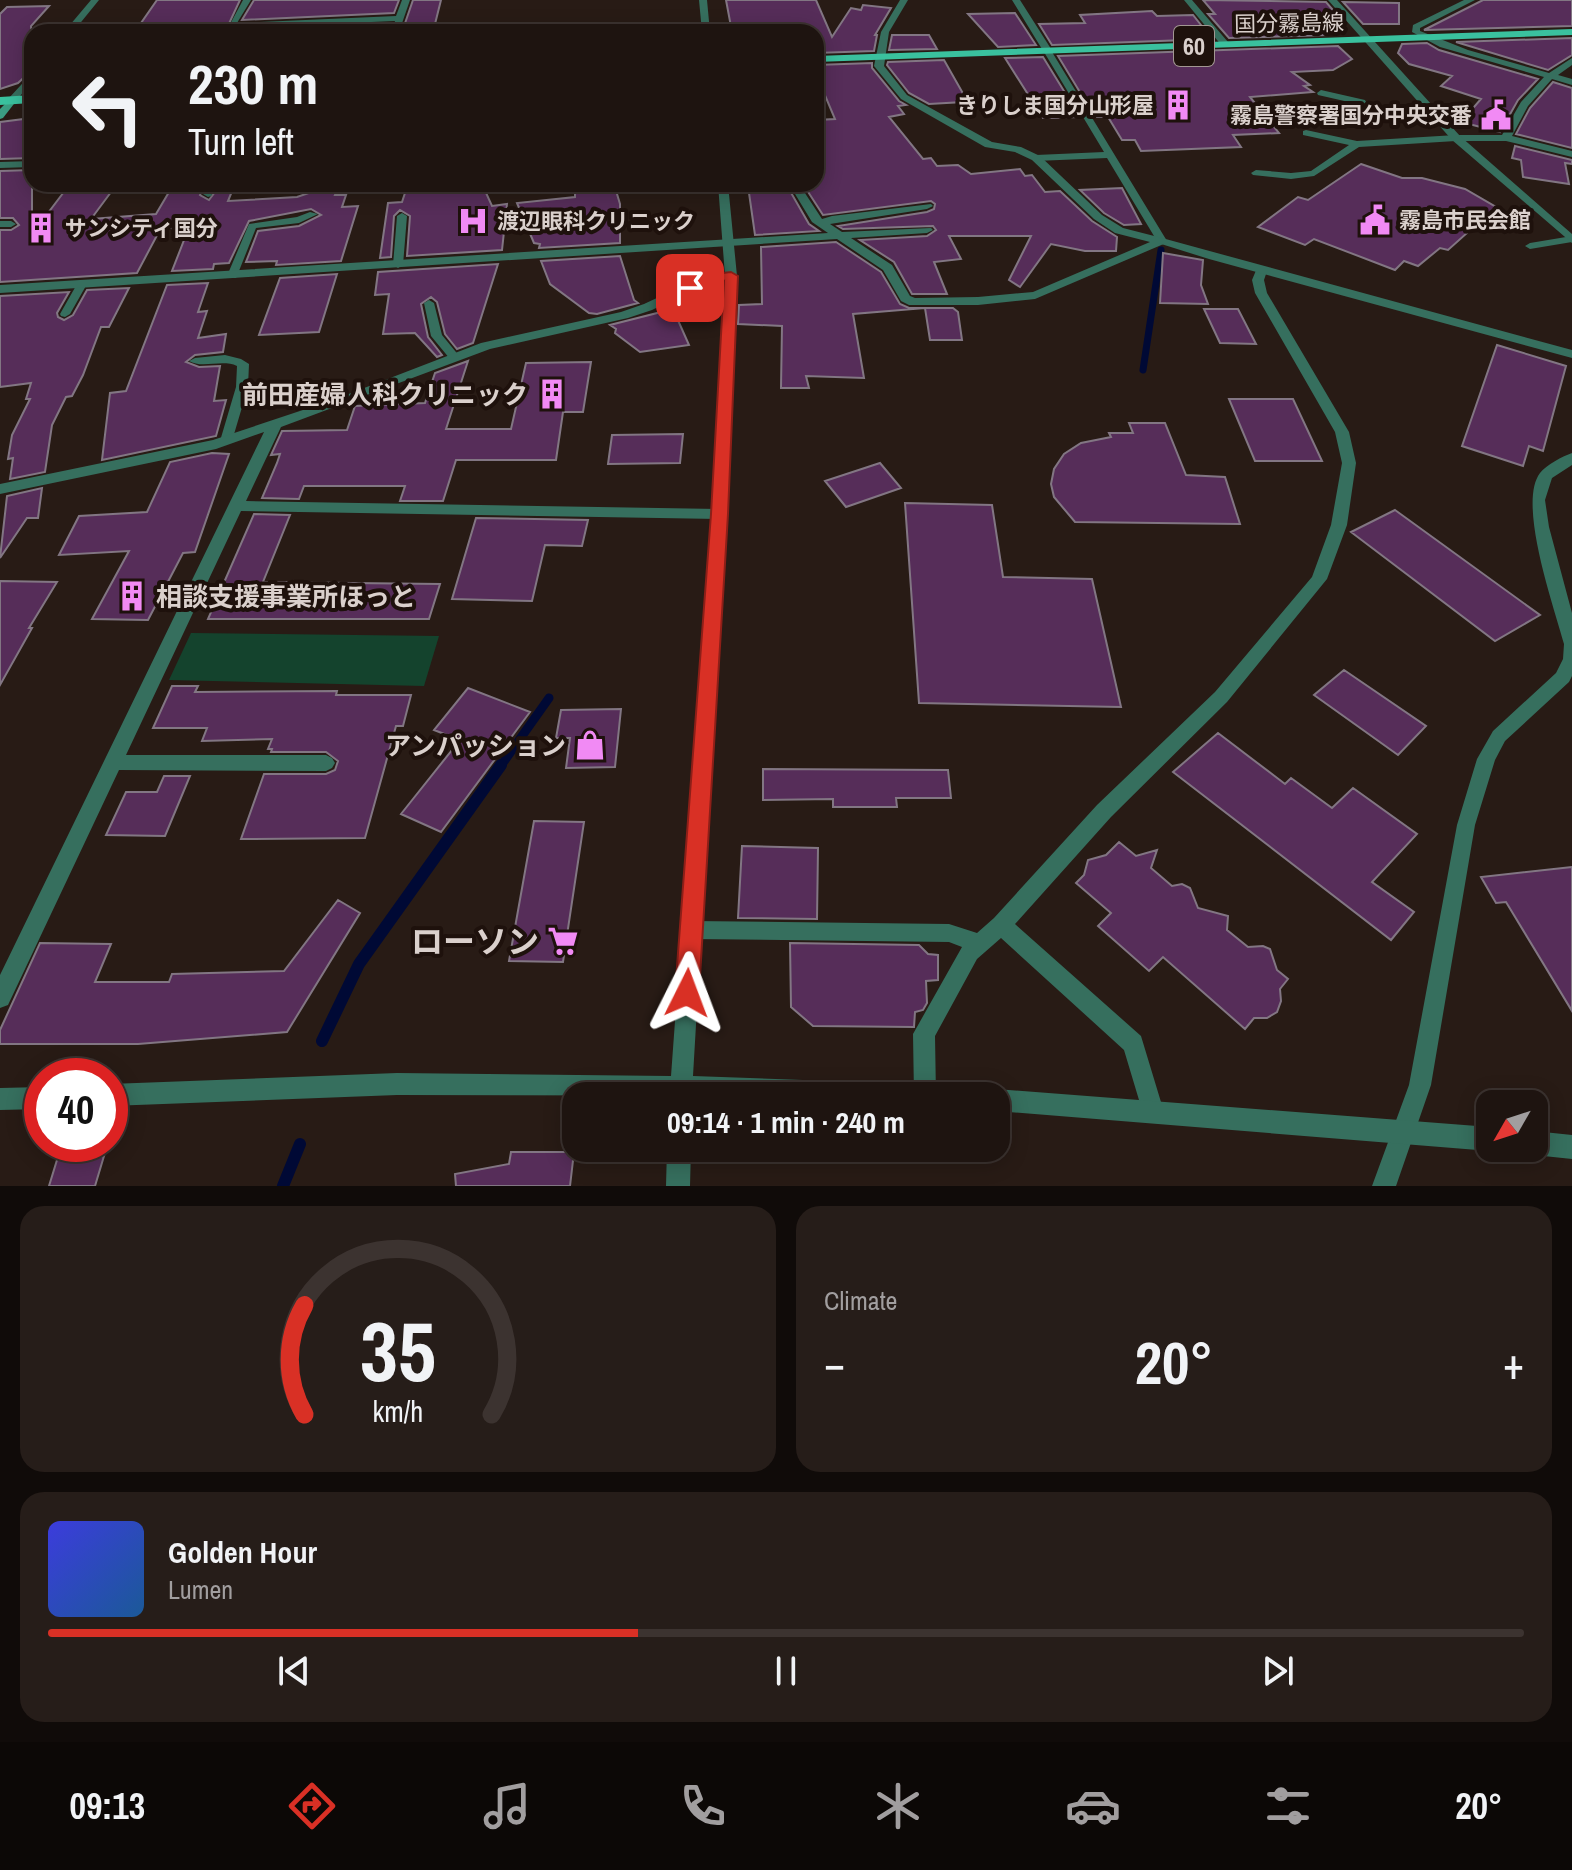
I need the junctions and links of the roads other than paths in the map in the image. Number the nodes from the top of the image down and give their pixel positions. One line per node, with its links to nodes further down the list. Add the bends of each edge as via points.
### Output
1 (95, 0): 11 (street)
2 (247, 0): 12 (street)
3 (406, 0): 10 (street)
4 (703, 0): 15 (street)
5 (904, 0): 21 (street, via 885,32)
6 (1016, 0): 20 (street)
7 (1188, 0): 19 (street)
8 (1332, 0): 18 (street)
9 (1471, 0): 17 (street, via 1416,27)
10 (399, 18): 13 (street); 14 (street)
11 (75, 24)
12 (232, 24)
13 (334, 24)
14 (397, 24)
15 (705, 24)
16 (1572, 32): 17 (main road, 国分霧島線 / 60)
17 (1422, 37): 18 (main road, 国分霧島線 / 60); 24 (street)
18 (1367, 41): 19 (main road, 国分霧島線 / 60); 32 (street)
19 (1225, 44): 20 (main road, 国分霧島線 / 60)
20 (1048, 52): 21 (main road, 国分霧島線 / 60); 36 (lane)
21 (879, 57): 22 (main road, 国分霧島線 / 60); 37 (street, via 879,66 904,97 989,145)
22 (824, 59)
23 (1572, 61): 24 (street)
24 (1551, 75): 25 (street); 33 (street, via 1530,97)
25 (1572, 82)
26 (24, 83): 28 (street)
27 (1321, 93): 29 (lane)
28 (6, 100): 30 (main road)
29 (1362, 102)
30 (0, 116)
31 (1306, 133): 34 (lane)
32 (1456, 138): 33 (street); 34 (lane); 49 (street)
33 (1506, 138): 35 (street)
34 (1357, 144): 40 (lane, via 1314,173)
35 (1572, 154)
36 (1109, 155): 37 (lane); 51 (lane)
37 (1036, 158): 51 (street, via 1119,231)
38 (24, 164): 39 (lane)
39 (0, 165)
40 (1256, 173)
41 (724, 192): 50 (street)
42 (799, 192): 46 (street)
43 (927, 206): 46 (street)
44 (313, 214): 55 (lane, via 252,226)
45 (402, 216): 53 (lane)
46 (821, 224): 48 (street)
47 (927, 230): 48 (street)
48 (838, 237): 50 (street); 51 (street, via 888,268 905,298 913,302 1035,295)
49 (1572, 240): 52 (lane)
50 (730, 241): 53 (street); 56 (street)
51 (1162, 241): 54 (street)
52 (1530, 246)
53 (398, 265): 55 (street)
54 (1261, 271): 61 (street); 72 (street, via 1261,293 1342,432 1349,463 1339,525 1319,579 1221,697 1104,811)
55 (232, 276): 57 (street)
56 (731, 276): 62 (street, via 710,278 624,315); 69 (street)
57 (82, 284): 58 (street); 60 (lane)
58 (0, 289)
59 (429, 303): 62 (lane, via 437,336)
60 (65, 314)
61 (1572, 354)
62 (454, 357): 64 (street)
63 (195, 361): 65 (lane, via 220,358 243,364)
64 (275, 425): 65 (street); 68 (street)
65 (226, 441): 67 (street)
66 (1572, 458): 84 (street, via 1546,475 1538,500 1572,644 1571,659 1563,677 1499,736 1486,759 1466,825 1420,1085)
67 (0, 489)
68 (237, 506): 69 (street); 70 (street)
69 (719, 514): 73 (street)
70 (113, 762): 71 (street); 75 (street)
71 (326, 763)
72 (1001, 925): 74 (street); 83 (street, via 1133,1044)
73 (691, 930): 74 (street, via 949,933); 76 (street)
74 (980, 944): 77 (street, via 970,952 924,1034)
75 (0, 998)
76 (682, 1082)
77 (925, 1082)
78 (562, 1089): 79 (street, via 397,1084)
79 (128, 1094)
80 (24, 1098): 81 (street)
81 (0, 1099)
82 (1010, 1101): 83 (street)
83 (1153, 1112): 84 (street)
84 (1401, 1131): 85 (street); 90 (street)
85 (1476, 1138)
86 (1548, 1144): 87 (street)
87 (1572, 1147)
88 (679, 1162): 89 (street)
89 (678, 1186)
90 (1384, 1186)

